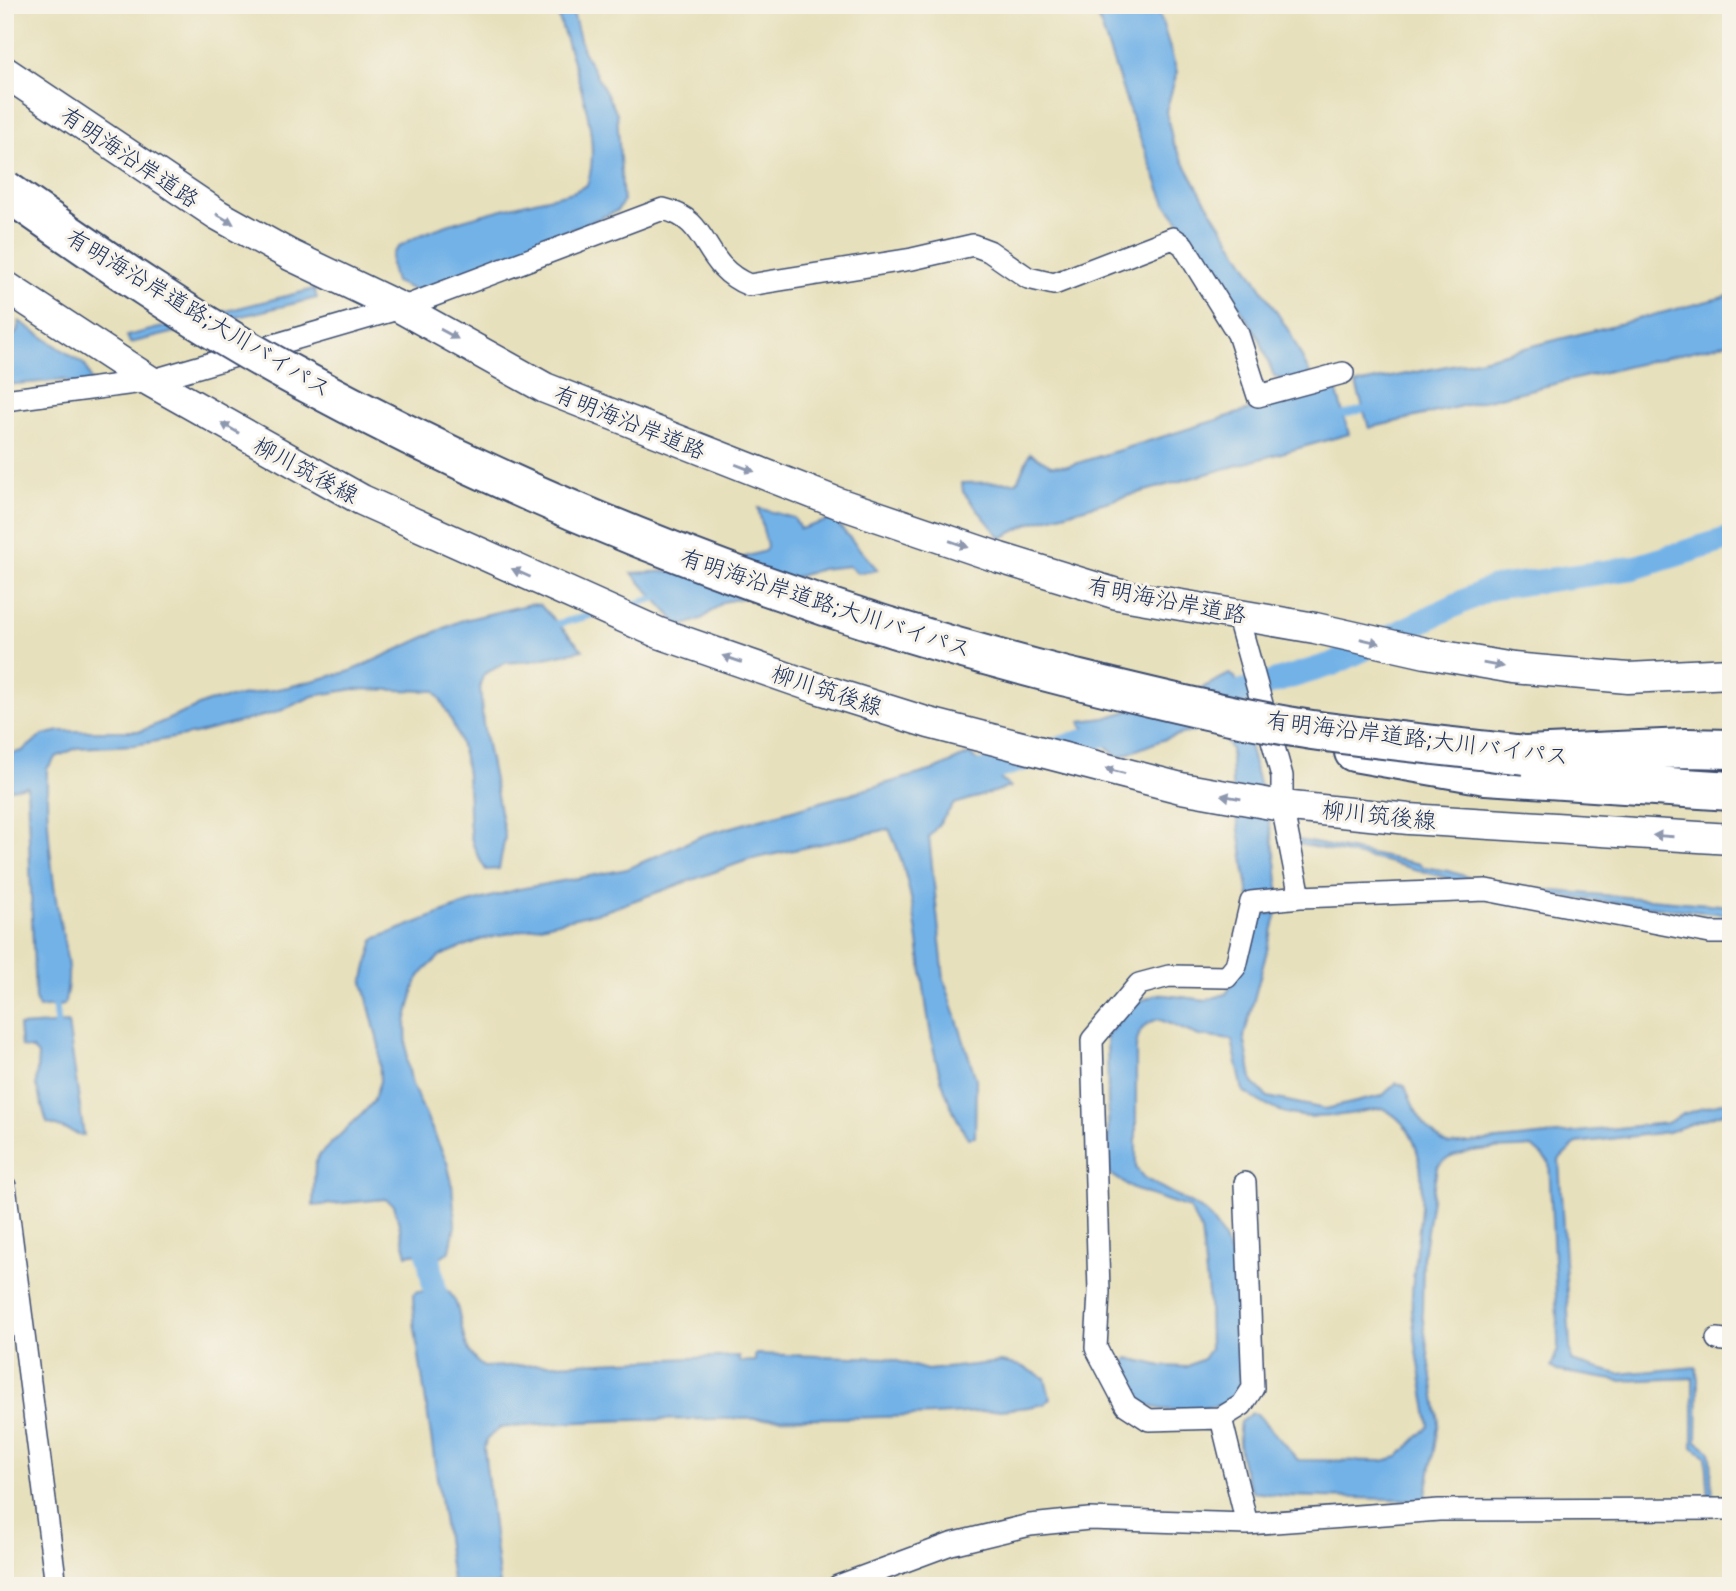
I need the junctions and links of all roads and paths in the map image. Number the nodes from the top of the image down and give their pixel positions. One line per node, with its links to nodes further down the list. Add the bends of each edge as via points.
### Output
1 (5, 72): 5 (main road, 有明海沿岸道路, one-way to 5, via 218,215)
2 (5, 190): 13 (highway, 有明海沿岸道路;大川バイパス, bridge, via 177,305 294,376 510,485 751,582 888,628 1134,694 1310,729)
3 (5, 207): 11 (highway, 有明海沿岸道路;大川バイパス, via 169,315 288,385 505,497 619,545 744,594 992,673)
4 (5, 286): 7 (main road, 柳川筑後線)
5 (401, 308): 6 (street, via 663,209 680,213 696,227 714,260 730,277 749,285 973,245 1028,278 1054,284 1173,238 1183,245 1238,334 1258,396); 7 (street); 9 (main road, 有明海沿岸道路, one-way to 9, via 545,388 838,503 1117,594)
6 (1343, 373)
7 (150, 381): 8 (street); 17 (main road, 柳川筑後線, one-way to 7, via 1181,788 929,723 659,633 362,500)
8 (5, 400)
9 (1237, 614): 10 (main road, 有明海沿岸道路, one-way to 10, via 1513,668 1628,678); 17 (street, via 1282,776)
10 (1731, 673)
11 (1308, 744): 15 (highway, 有明海沿岸道路;大川バイパス, via 1524,770); 16 (highway, via 1486,775)
12 (1731, 749): 13 (highway)
13 (1525, 755): 14 (highway, 有明海沿岸道路;大川バイパス)
14 (1731, 766)
15 (1731, 780)
16 (1731, 791)
17 (1282, 806): 18 (main road, 柳川筑後線, one-way to 17, via 1409,819); 19 (street)
18 (1731, 839)
19 (1300, 897): 20 (street, via 1486,890 1710,933); 23 (street, via 1251,902 1236,966 1227,977 1169,976 1139,984 1092,1040 1099,1292 1096,1348 1126,1405 1149,1420)
20 (1731, 933)
21 (1245, 1183): 23 (street, via 1253,1388 1242,1405)
22 (5, 1186): 26 (street)
23 (1221, 1418): 25 (street)
24 (1731, 1509): 25 (street, via 1439,1510)
25 (1247, 1524): 27 (street, via 1089,1519 1030,1525 951,1544)
26 (56, 1586)
27 (838, 1586)

